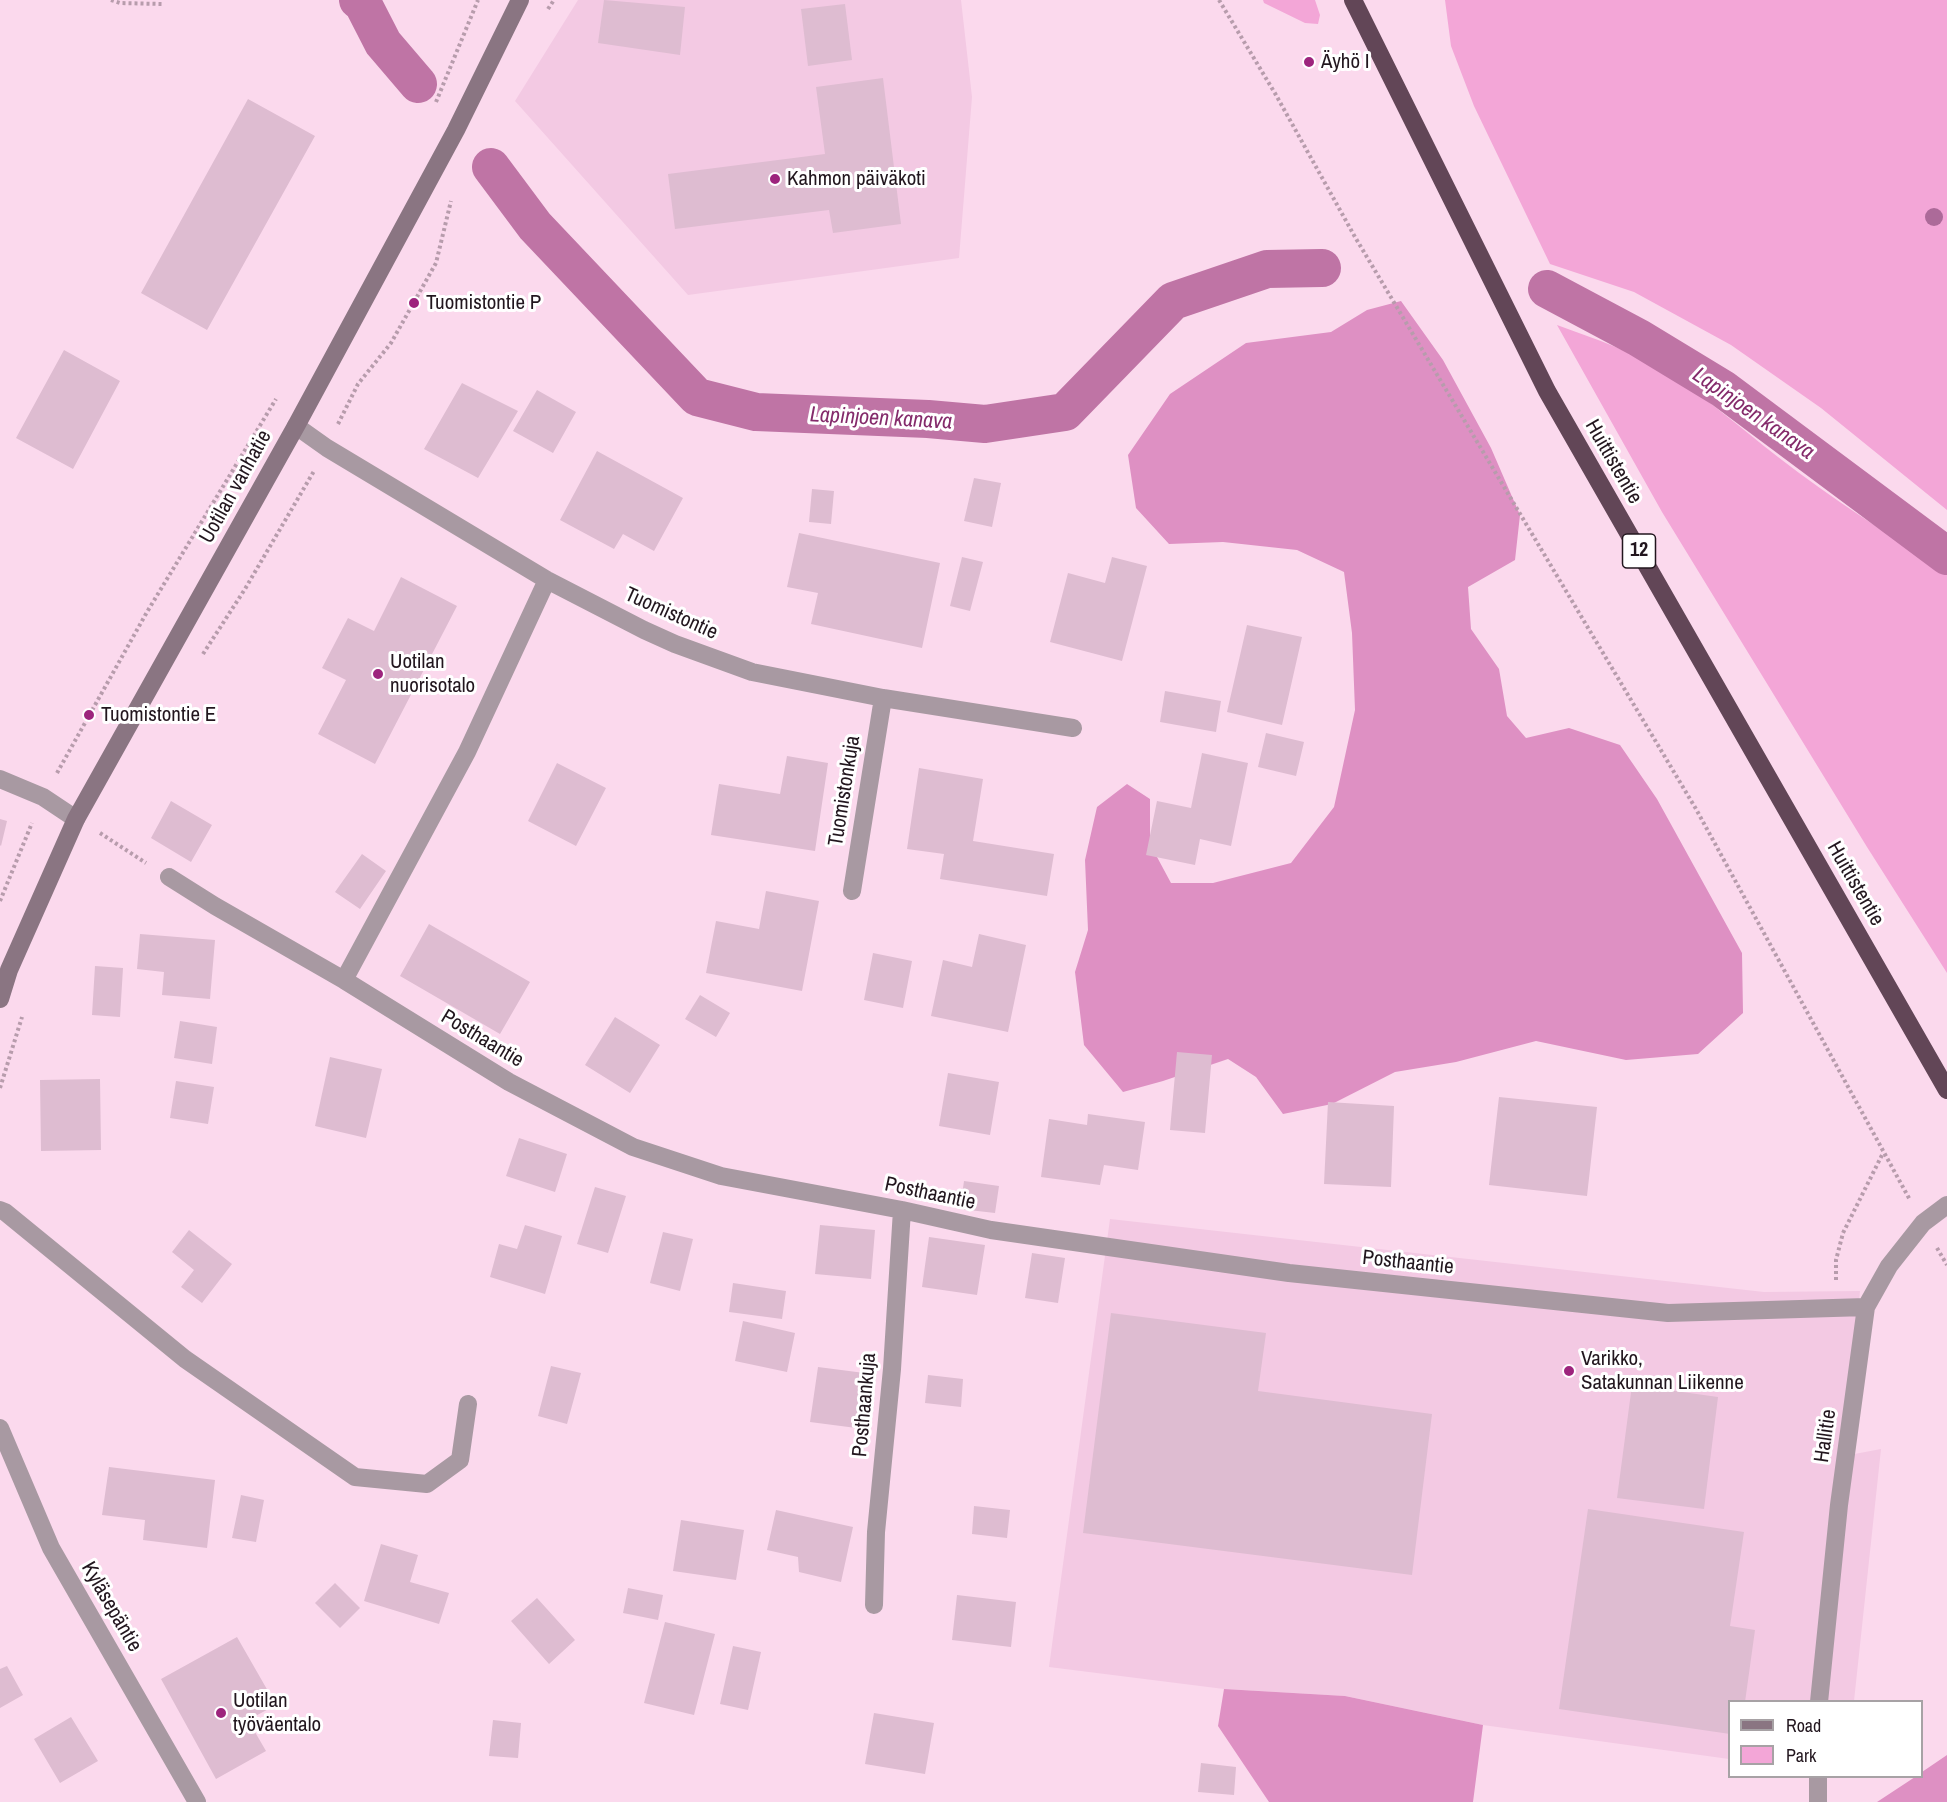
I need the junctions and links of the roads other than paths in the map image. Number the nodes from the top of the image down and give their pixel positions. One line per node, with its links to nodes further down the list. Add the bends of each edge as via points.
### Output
1 (519, 0): 3 (main road, Uotilan vanhatie, via 456,130)
2 (1353, 0): 13 (highway, Huittistentie / 12, via 1547,391)
3 (296, 426): 4 (street, Tuomistontie); 8 (main road, Uotilan vanhatie)
4 (547, 580): 5 (street, Tuomistontie, via 675,644 752,672); 11 (street, via 467,752)
5 (883, 698): 6 (street, Tuomistontie); 10 (street, Tuomistonkuja)
6 (1073, 728)
7 (0, 779): 8 (street, via 43,797)
8 (76, 819): 12 (main road, Uotilan vanhatie)
9 (170, 877): 11 (street, Posthaantie)
10 (852, 891)
11 (344, 980): 16 (street, Posthaantie, via 509,1082 633,1148 721,1176)
12 (0, 999)
13 (1947, 1090)
14 (1947, 1205): 17 (street, Hallitie, via 1923,1223 1889,1266)
15 (0, 1210): 18 (street, via 185,1359 355,1477 427,1484 460,1460)
16 (902, 1210): 17 (street, Posthaantie, via 991,1230 1289,1273 1668,1313); 20 (street, Posthaankuja, via 876,1532)
17 (1866, 1307): 21 (street, Hallitie, via 1839,1505)
18 (468, 1404)
19 (0, 1428): 23 (street, Kyläsepäntie, via 51,1548)
20 (874, 1605)
21 (1819, 1700)
22 (1818, 1778): 24 (street)
23 (197, 1802)
24 (1818, 1802)

